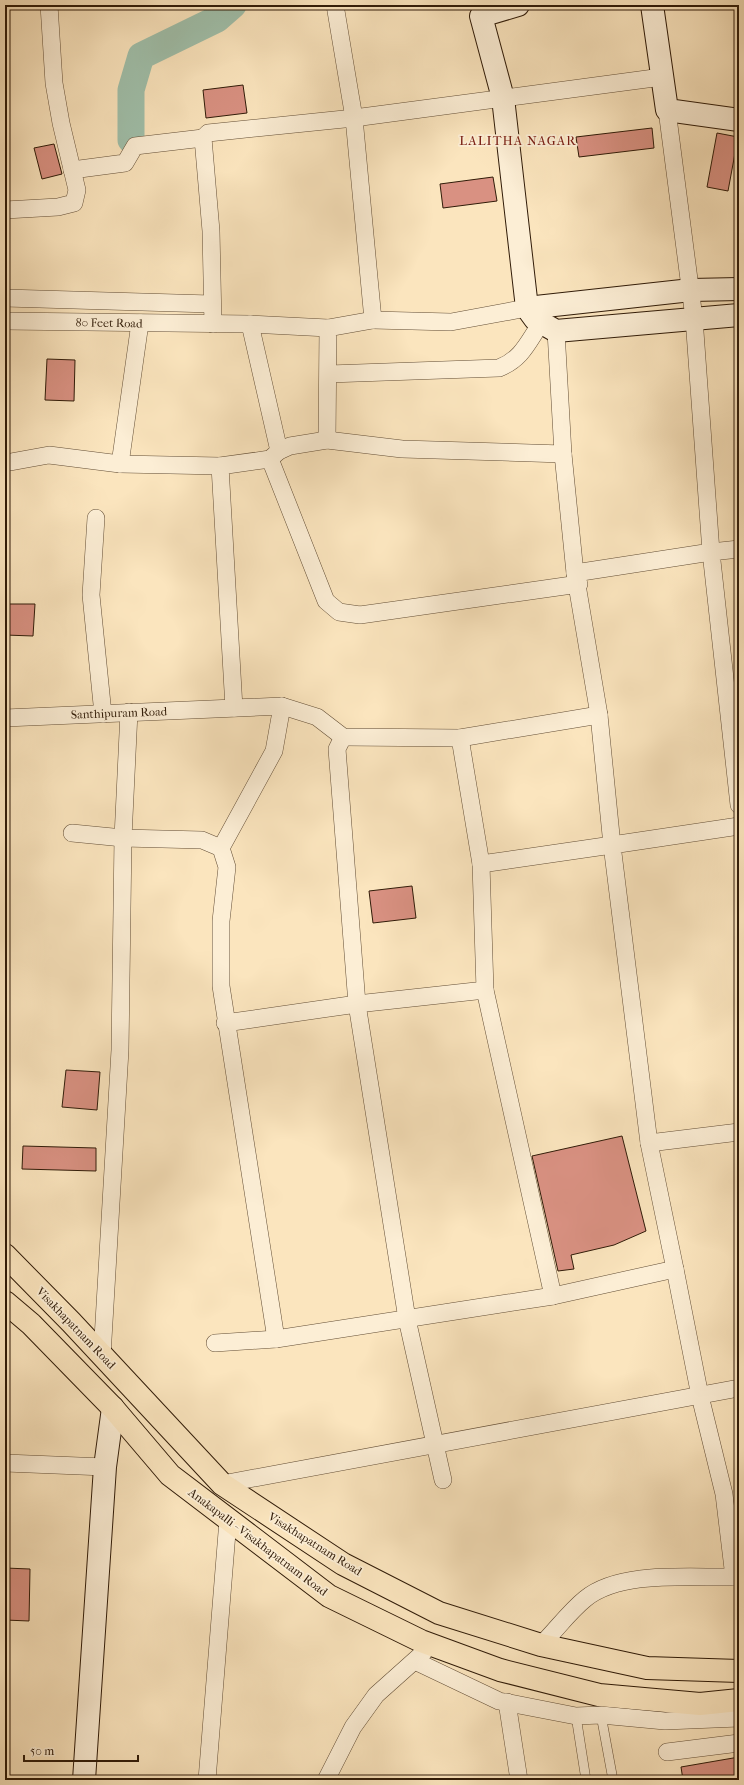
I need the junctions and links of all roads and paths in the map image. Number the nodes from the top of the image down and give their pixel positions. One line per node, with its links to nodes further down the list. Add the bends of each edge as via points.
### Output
1 (49, 5): 12 (street, via 54,83)
2 (335, 5): 9 (street)
3 (518, 5): 5 (street)
4 (652, 5): 6 (street)
5 (480, 10): 7 (street)
6 (662, 77): 7 (street); 8 (street)
7 (503, 98): 9 (street); 22 (street)
8 (666, 110): 10 (street); 15 (street)
9 (354, 118): 11 (street, via 208,133); 20 (street)
10 (739, 120)
11 (203, 138): 12 (street, via 135,146 125,163); 17 (street, via 210,231)
12 (72, 170): 13 (street, via 77,190 74,203 58,208)
13 (5, 210)
14 (739, 289): 15 (street)
15 (691, 290): 19 (street); 22 (street)
16 (5, 298): 17 (street, 80 Feet Road)
17 (211, 304): 24 (street)
18 (739, 315): 19 (street)
19 (694, 318): 22 (street); 36 (street)
20 (372, 320): 22 (street, 80 Feet Road); 26 (street, 80 Feet Road)
21 (5, 321): 23 (street, 80 Feet Road)
22 (541, 321): 27 (street, via 517,358 499,368); 29 (street)
23 (140, 323): 24 (street, 80 Feet Road); 32 (street)
24 (213, 324): 25 (street, 80 Feet Road)
25 (250, 324): 26 (street, 80 Feet Road); 30 (street)
26 (328, 328): 27 (street)
27 (329, 374): 28 (street)
28 (327, 440): 29 (street, via 402,449); 30 (street, via 290,446)
29 (563, 454): 37 (street)
30 (274, 455): 33 (street); 37 (street, via 326,601 339,612 360,615)
31 (5, 463): 32 (street, via 49,455)
32 (120, 464): 33 (street)
33 (220, 466): 39 (street)
34 (96, 518): 41 (street, via 91,595)
35 (739, 549): 36 (street)
36 (711, 552): 37 (street); 46 (street)
37 (577, 579): 42 (street)
38 (282, 706): 39 (street, Santhipuram Road); 44 (street, Santhipuram Road, via 317,717); 51 (street, via 274,751)
39 (234, 708): 40 (street, Santhipuram Road)
40 (129, 712): 41 (street, Santhipuram Road); 49 (street)
41 (103, 714): 43 (street, Santhipuram Road)
42 (599, 715): 45 (street); 50 (street)
43 (5, 718)
44 (343, 737): 45 (street); 54 (street, via 337,749)
45 (460, 738): 52 (street)
46 (739, 805)
47 (739, 826): 50 (street)
48 (72, 833): 49 (street)
49 (123, 838): 51 (street, via 202,840); 65 (street, via 120,1050)
50 (612, 845): 52 (street); 57 (street)
51 (221, 848): 55 (street, via 227,867 221,921 221,986)
52 (481, 864): 53 (street)
53 (485, 990): 54 (street); 60 (street)
54 (357, 1004): 55 (street); 62 (street)
55 (225, 1023): 63 (street)
56 (739, 1132): 57 (street)
57 (649, 1143): 59 (street)
58 (5, 1255): 65 (main road, Visakhapatnam Road)
59 (675, 1269): 60 (street); 67 (street)
60 (553, 1296): 62 (street)
61 (5, 1302): 68 (main road, Anakapalli - Visakhapatnam Road, via 31,1324)
62 (407, 1319): 63 (street); 69 (street)
63 (276, 1339): 64 (street)
64 (216, 1343)
65 (102, 1356): 73 (main road, Visakhapatnam Road)
66 (739, 1388): 67 (street)
67 (700, 1396): 69 (street); 75 (street, via 724,1494)
68 (113, 1408): 71 (street); 74 (main road, Anakapalli - Visakhapatnam Road, via 170,1475)
69 (436, 1443): 72 (street); 73 (street)
70 (5, 1463): 71 (street)
71 (105, 1467): 87 (street)
72 (443, 1480)
73 (222, 1484): 77 (main road, Visakhapatnam Road, via 343,1564 439,1613)
74 (228, 1520): 76 (main road, Anakapalli - Visakhapatnam Road, via 328,1596); 88 (street)
75 (736, 1577): 77 (street, via 639,1578 608,1586 586,1599)
76 (431, 1645): 78 (street); 80 (main road, Anakapalli - Visakhapatnam Road, via 500,1670 599,1695 700,1704)
77 (541, 1645): 79 (main road, Visakhapatnam Road, via 647,1668)
78 (415, 1661): 81 (street, via 499,1701); 89 (street, via 376,1695 353,1727)
79 (739, 1671)
80 (739, 1700)
81 (507, 1702): 83 (street); 90 (street)
82 (601, 1715): 83 (street); 84 (street, via 665,1721); 92 (lane)
83 (576, 1716): 91 (lane)
84 (739, 1718)
85 (739, 1743): 86 (street)
86 (667, 1752)
87 (84, 1780)
88 (208, 1780)
89 (326, 1780)
90 (519, 1780)
91 (586, 1780)
92 (613, 1780)

